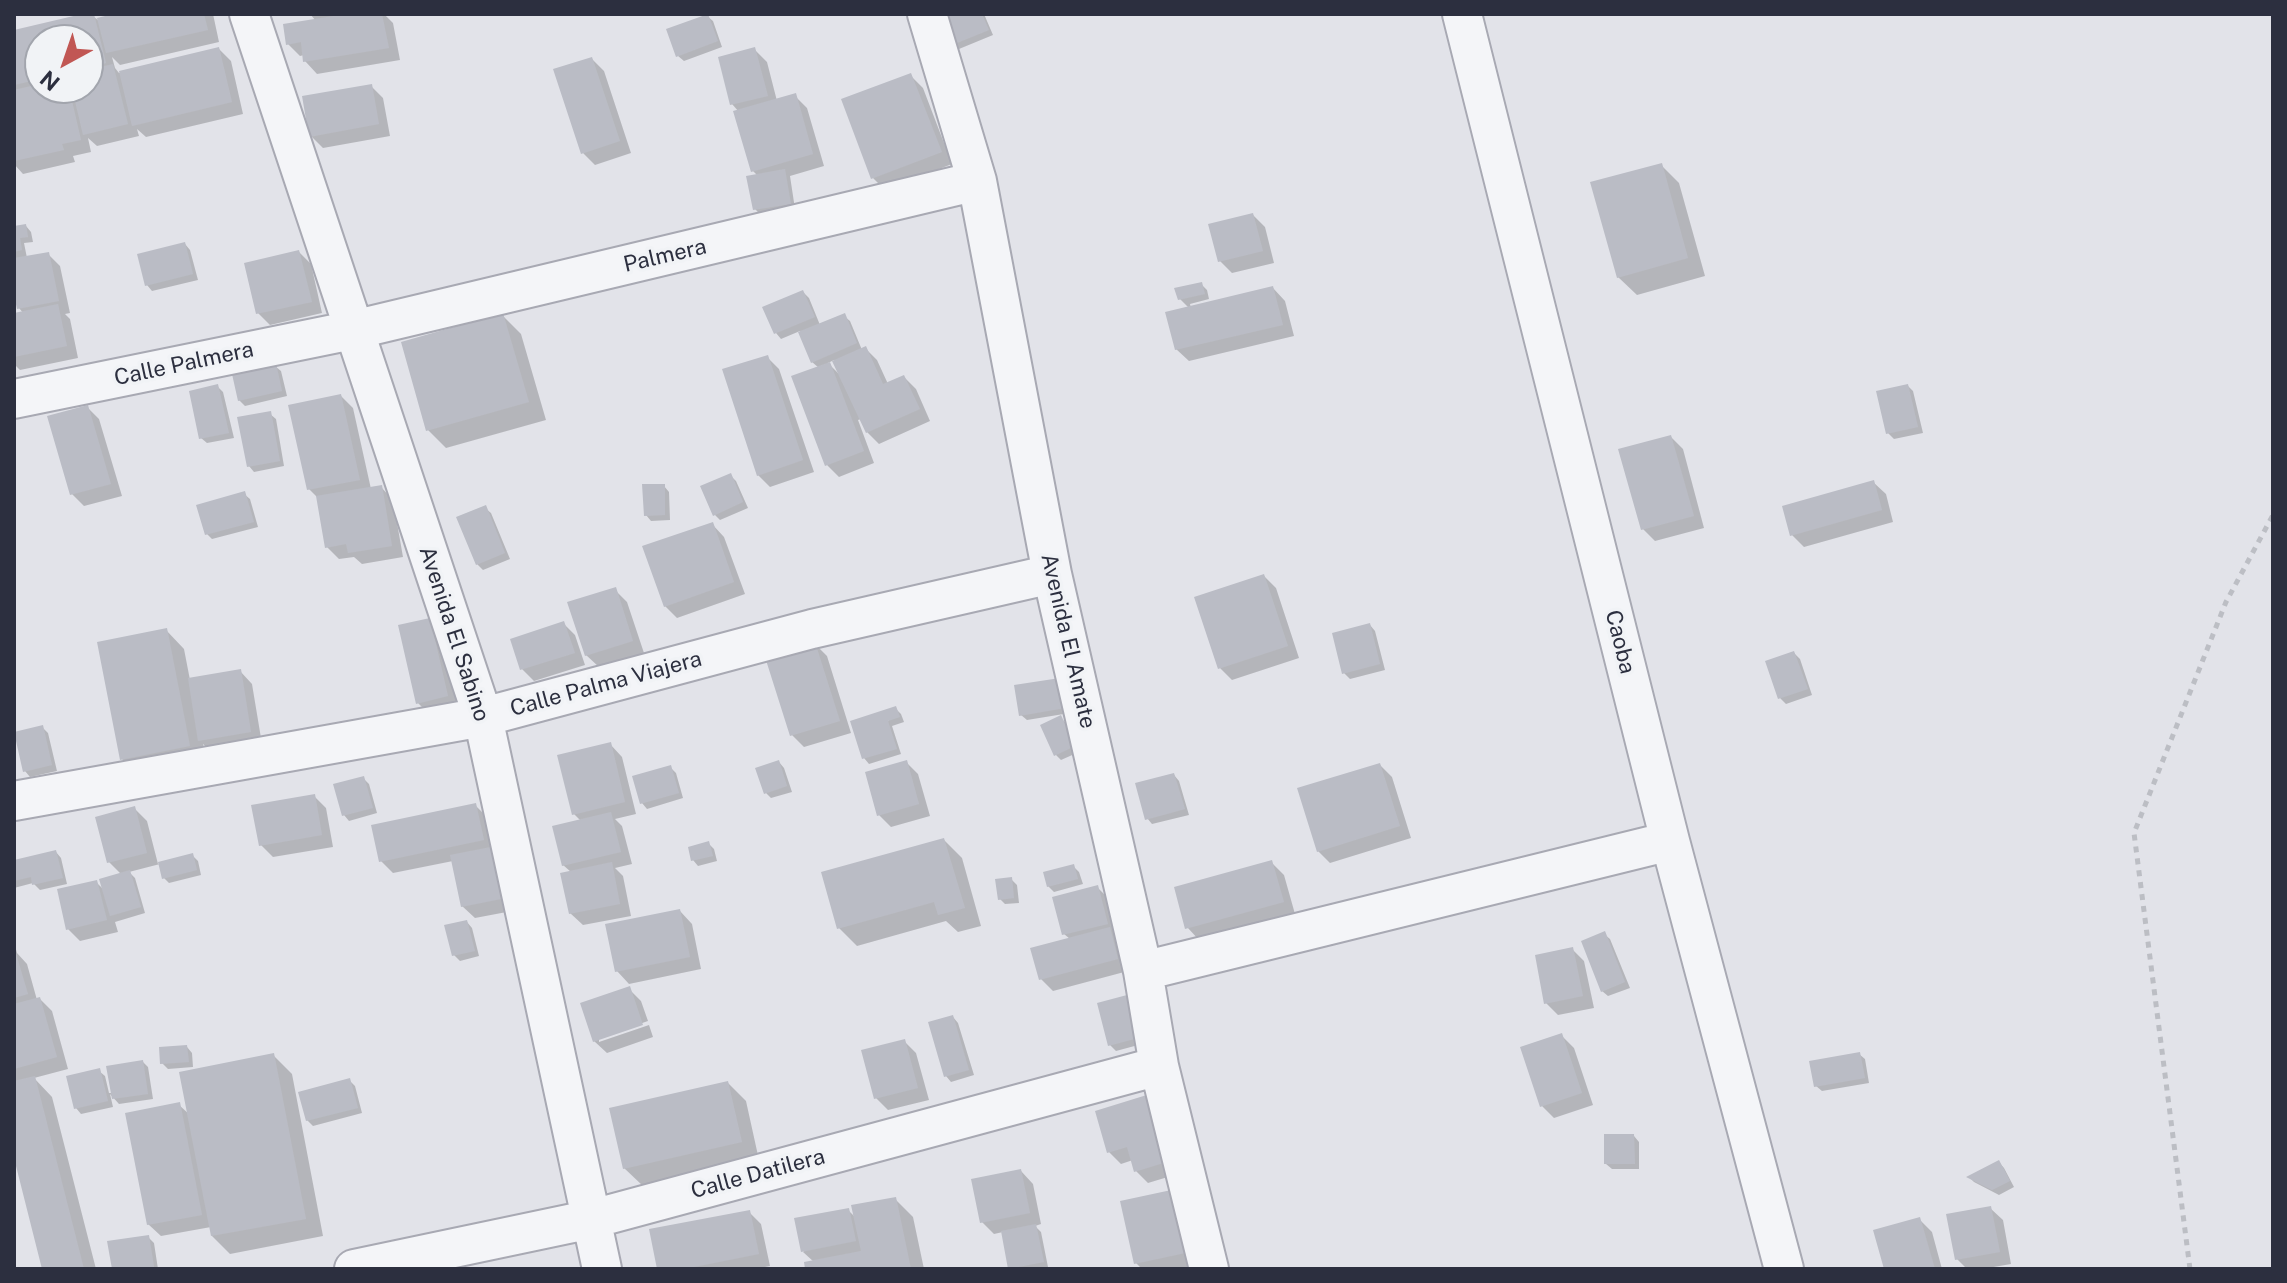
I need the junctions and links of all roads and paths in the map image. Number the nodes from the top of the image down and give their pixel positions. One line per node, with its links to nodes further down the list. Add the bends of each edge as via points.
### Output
1 (249, 14): 5 (street, Avenida El Sabino)
2 (927, 14): 4 (street, Avenida El Amate)
3 (1462, 14): 11 (street, Caoba)
4 (977, 181): 5 (street, Palmera); 8 (street, Avenida El Amate)
5 (353, 330): 6 (street, Calle Palmera); 9 (street, Avenida El Sabino)
6 (14, 399)
7 (2273, 515): 19 (path, via 2226,602 2134,833)
8 (1052, 574): 9 (street, Calle Palma Viajera, via 812,629); 12 (street, Avenida El Amate)
9 (483, 717): 10 (street, Calle Palma Viajera); 14 (street, Avenida El Sabino)
10 (14, 801)
11 (1670, 841): 12 (street); 18 (street, Caoba)
12 (1143, 971): 13 (street, Avenida El Amate)
13 (1159, 1066): 14 (street, Calle Datilera); 17 (street, Avenida El Amate)
14 (592, 1219): 15 (street, Calle Datilera); 16 (street, Avenida El Sabino)
15 (354, 1269)
16 (602, 1269)
17 (1209, 1269)
18 (1784, 1269)
19 (2190, 1269)

